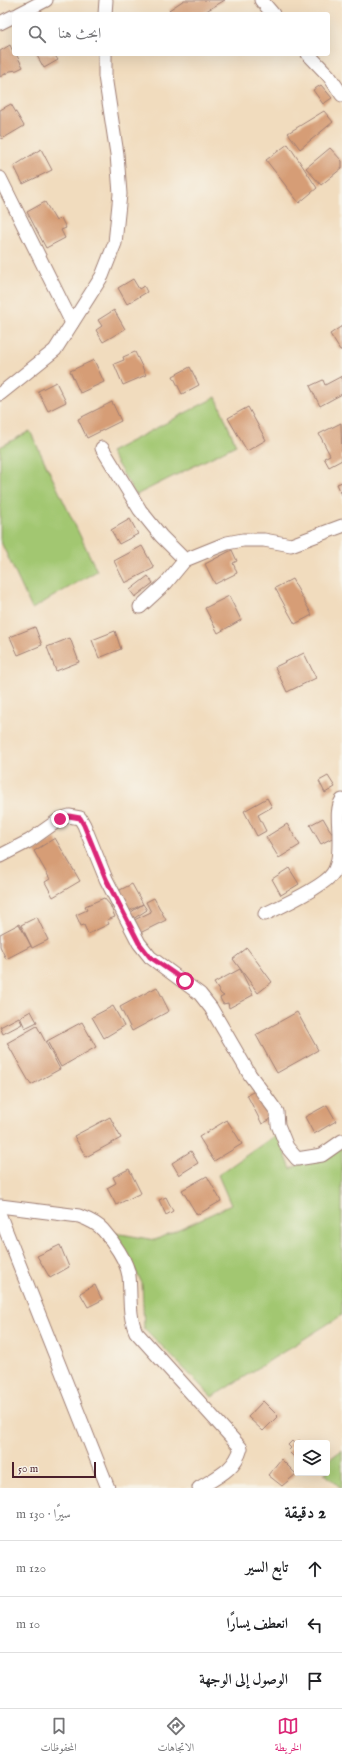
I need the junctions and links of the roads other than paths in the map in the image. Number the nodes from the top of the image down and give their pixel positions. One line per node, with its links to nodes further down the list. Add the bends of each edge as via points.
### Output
1 (46, 0): 4 (street)
2 (106, 0): 5 (street)
3 (261, 0): 6 (street)
4 (23, 12)
5 (105, 12)
6 (271, 12)
7 (12, 17): 8 (street)
8 (0, 24)
9 (105, 56): 13 (street, via 105,76 117,154 120,194 115,243 102,276)
10 (310, 56): 11 (street, via 329,76)
11 (342, 95)
12 (0, 178): 13 (street)
13 (72, 322): 14 (street, via 55,350)
14 (0, 394)
15 (102, 448): 17 (street, via 140,510)
16 (342, 526): 17 (street, via 291,545 264,540 244,540 228,543)
17 (185, 560): 18 (street)
18 (140, 608)
19 (342, 800): 21 (street, via 337,864 333,873 327,880 294,900)
20 (0, 856): 22 (street, via 60,819 69,816 80,818 108,884 139,943 150,957 200,994 211,1008 250,1074 277,1112 278,1125 287,1147 297,1159 322,1155)
21 (265, 914)
22 (342, 1141)
23 (0, 1206): 26 (street, via 79,1216 103,1229 126,1266 132,1321 136,1332 241,1448 238,1459 232,1466)
24 (0, 1216): 25 (street)
25 (108, 1488)
26 (199, 1488)

